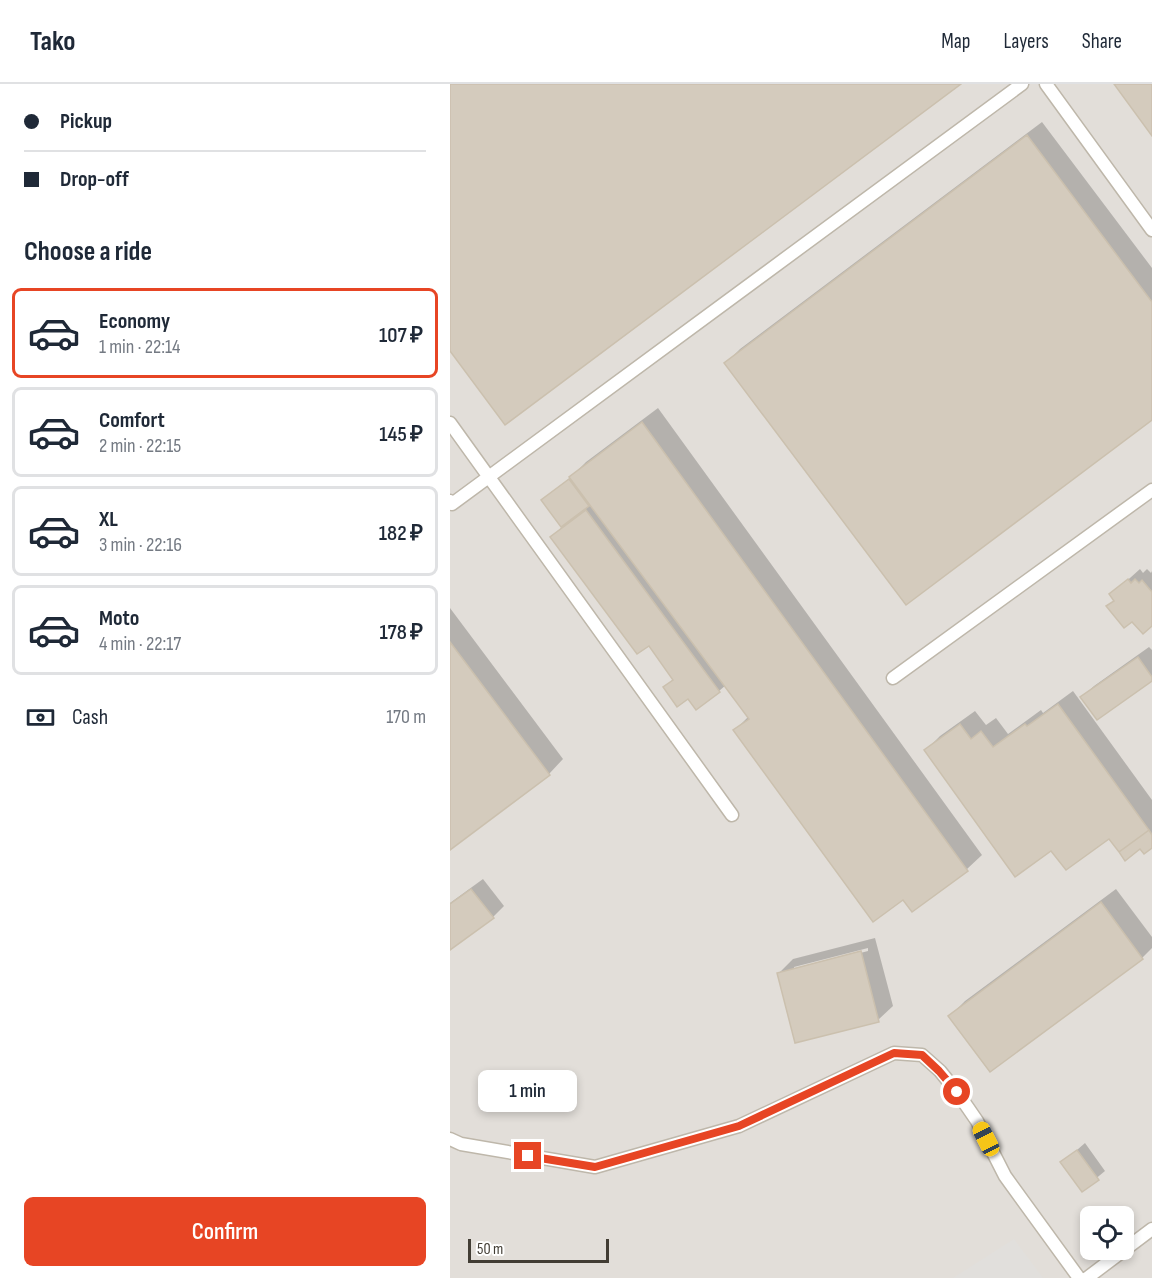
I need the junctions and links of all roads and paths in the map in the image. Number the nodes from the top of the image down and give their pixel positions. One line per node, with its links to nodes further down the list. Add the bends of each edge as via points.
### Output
1 (1022, 84): 5 (lane)
2 (1046, 84): 3 (lane)
3 (1152, 230)
4 (450, 423): 5 (lane)
5 (489, 477): 7 (lane); 9 (lane)
6 (1152, 490): 8 (lane)
7 (451, 504)
8 (893, 678)
9 (732, 815)
10 (450, 1139): 12 (lane, via 595,1167 739,1126 894,1053 922,1055 957,1092 1005,1176)
11 (1152, 1229): 13 (lane)
12 (1079, 1278)
13 (1087, 1278)

